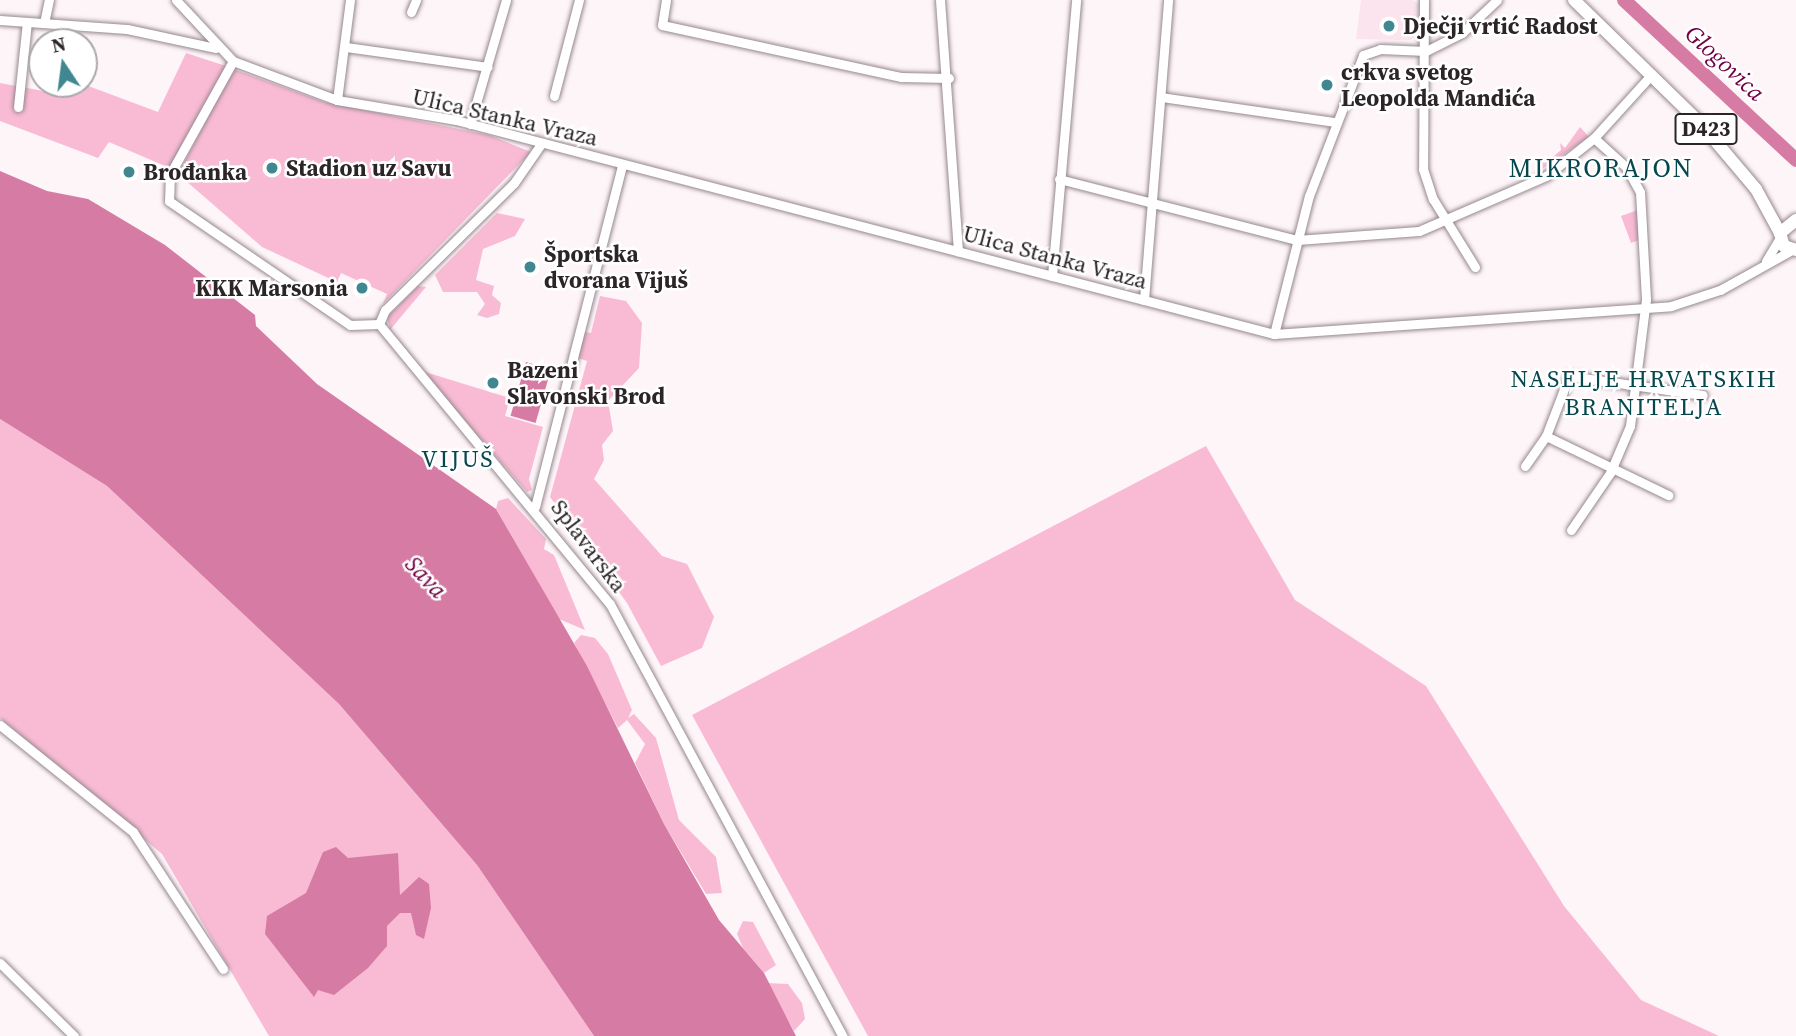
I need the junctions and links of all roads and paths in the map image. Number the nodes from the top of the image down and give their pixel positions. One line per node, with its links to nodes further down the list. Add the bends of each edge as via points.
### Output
1 (49, 0): 17 (street)
2 (176, 0): 19 (street)
3 (350, 0): 18 (street)
4 (416, 0): 14 (street)
5 (506, 0): 22 (street)
6 (579, 0): 25 (street)
7 (666, 0): 24 (street, via 662,25 901,77)
8 (940, 0): 24 (street)
9 (1076, 0): 34 (street)
10 (1168, 0): 26 (street)
11 (1424, 0): 20 (street)
12 (1497, 0): 20 (street, via 1474,25)
13 (1574, 0): 23 (main road, D423)
14 (411, 12)
15 (0, 20): 16 (street)
16 (27, 22): 17 (street); 28 (street)
17 (44, 23): 19 (street, via 127,29)
18 (345, 47): 22 (street); 27 (street)
19 (216, 48): 21 (street, Ulica Stanka Vraza)
20 (1426, 51): 29 (street, via 1366,52); 38 (street, via 1423,169)
21 (233, 61): 27 (street, Ulica Stanka Vraza); 48 (street, via 170,174 169,201 350,325)
22 (488, 67): 30 (street)
23 (1652, 74): 31 (street); 35 (main road, D423)
24 (949, 78): 42 (street)
25 (554, 96)
26 (1161, 97): 29 (street); 36 (street)
27 (337, 100): 30 (street, Ulica Stanka Vraza)
28 (18, 107)
29 (1334, 122): 40 (street)
30 (470, 124): 32 (street, Ulica Stanka Vraza)
31 (1594, 138): 38 (street, via 1529,186); 47 (street, via 1626,167 1640,192)
32 (541, 144): 33 (street, Ulica Stanka Vraza); 48 (street, via 514,183 385,310)
33 (622, 165): 42 (street, Ulica Stanka Vraza); 56 (street)
34 (1059, 179): 36 (street); 45 (street)
35 (1756, 189): 37 (main road, D423); 39 (main road, D423)
36 (1152, 202): 40 (street); 46 (street)
37 (1795, 220): 39 (main road, D423)
38 (1449, 223): 40 (street, via 1395,235); 44 (street)
39 (1780, 235): 41 (main road, D423); 43 (street, Ulica Stanka Vraza)
40 (1297, 240): 49 (street)
41 (1795, 250): 43 (street, Ulica Stanka Vraza)
42 (958, 251): 45 (street, Ulica Stanka Vraza)
43 (1765, 262): 47 (street, Ulica Stanka Vraza, via 1720,290)
44 (1475, 267)
45 (1052, 275): 46 (street, Ulica Stanka Vraza)
46 (1144, 300): 49 (street, Ulica Stanka Vraza)
47 (1644, 309): 49 (street, Ulica Stanka Vraza); 50 (street)
48 (379, 324): 56 (street, Splavarska)
49 (1274, 334)
50 (1638, 384): 51 (street); 52 (street, via 1569,376); 53 (street)
51 (1703, 395)
52 (1546, 436): 53 (street); 54 (street)
53 (1614, 465): 55 (street); 57 (street)
54 (1525, 466)
55 (1668, 495)
56 (535, 507): 62 (street, Splavarska, via 638,651)
57 (1572, 530)
58 (0, 725): 60 (street, via 133,832)
59 (0, 963): 61 (street)
60 (223, 969)
61 (74, 1036)
62 (843, 1036)

